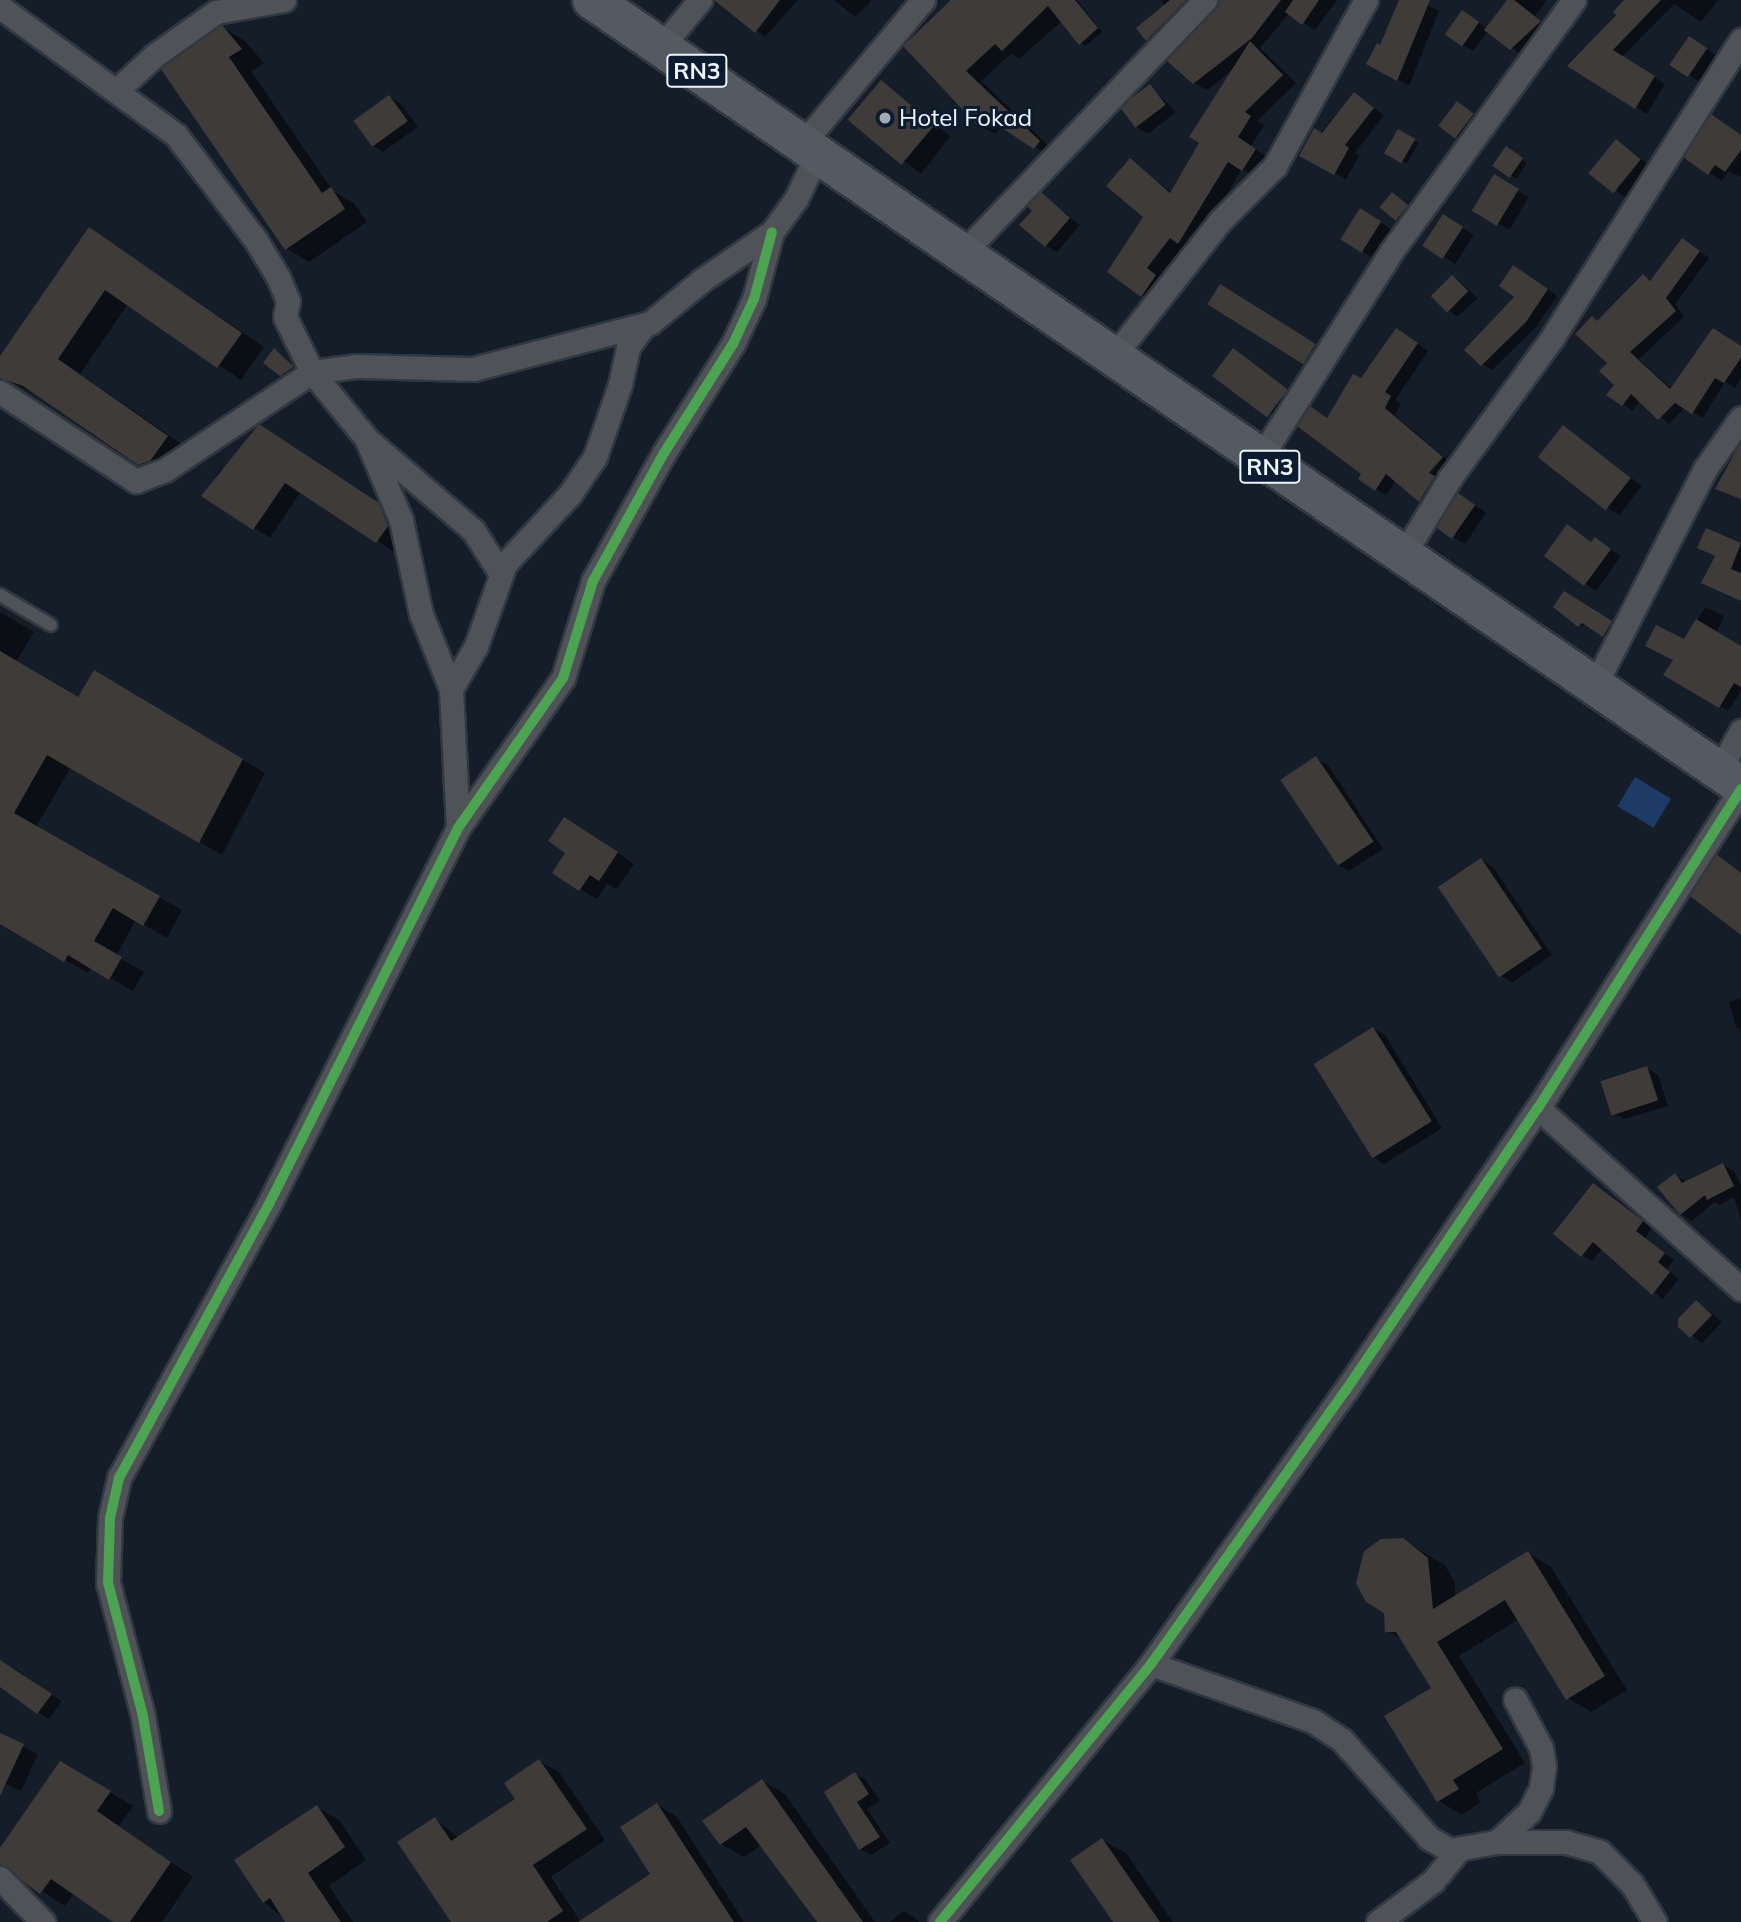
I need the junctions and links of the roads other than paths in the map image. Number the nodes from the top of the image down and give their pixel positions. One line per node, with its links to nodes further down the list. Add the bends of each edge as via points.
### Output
1 (284, 0): 11 (street, via 216,12 155,55)
2 (592, 0): 10 (highway, RN3)
3 (700, 0): 10 (street)
4 (923, 0): 12 (street)
5 (1205, 0): 14 (street)
6 (1366, 0): 16 (street, via 1275,166 1220,220)
7 (1574, 0): 21 (street, via 1391,252)
8 (0, 7): 11 (street)
9 (1741, 40): 22 (street, via 1552,338 1450,478)
10 (661, 47): 12 (highway, RN3)
11 (116, 92): 17 (street, via 176,135 255,239 288,300 285,317)
12 (810, 149): 13 (street, via 796,199); 14 (highway, RN3)
13 (772, 232): 15 (street); 30 (street, via 754,299 733,344 664,453 593,582 563,678)
14 (962, 254): 16 (highway, RN3)
15 (644, 325): 17 (street, via 473,369 356,366); 23 (street, via 628,347 620,385 594,457 570,494)
16 (1113, 357): 21 (highway, RN3)
17 (312, 372): 18 (street, via 165,470 136,481); 20 (street)
18 (0, 392)
19 (1741, 418): 26 (street, via 1705,469)
20 (366, 438): 23 (street, via 473,530); 27 (street, via 401,520 421,614)
21 (1259, 460): 22 (highway, RN3)
22 (1404, 554): 26 (highway, RN3)
23 (501, 574): 27 (street, via 476,646)
24 (0, 595): 25 (lane)
25 (51, 625)
26 (1595, 685): 29 (highway, RN3)
27 (451, 690): 30 (street)
28 (1741, 731): 29 (street)
29 (1733, 783): 31 (street)
30 (458, 828): 35 (street, via 269,1204 120,1478 110,1518 108,1583 144,1716)
31 (1538, 1108): 32 (street); 33 (street, via 1346,1390)
32 (1741, 1289)
33 (1151, 1664): 37 (street, via 1313,1721 1342,1740 1429,1838); 40 (street)
34 (1515, 1699): 36 (street, via 1541,1748 1545,1766 1529,1812)
35 (159, 1811)
36 (1497, 1842): 37 (street); 42 (street, via 1566,1842 1600,1852 1632,1884)
37 (1458, 1850): 41 (street, via 1433,1881)
38 (0, 1878): 39 (street)
39 (43, 1922)
40 (940, 1922)
41 (1378, 1922)
42 (1655, 1922)

